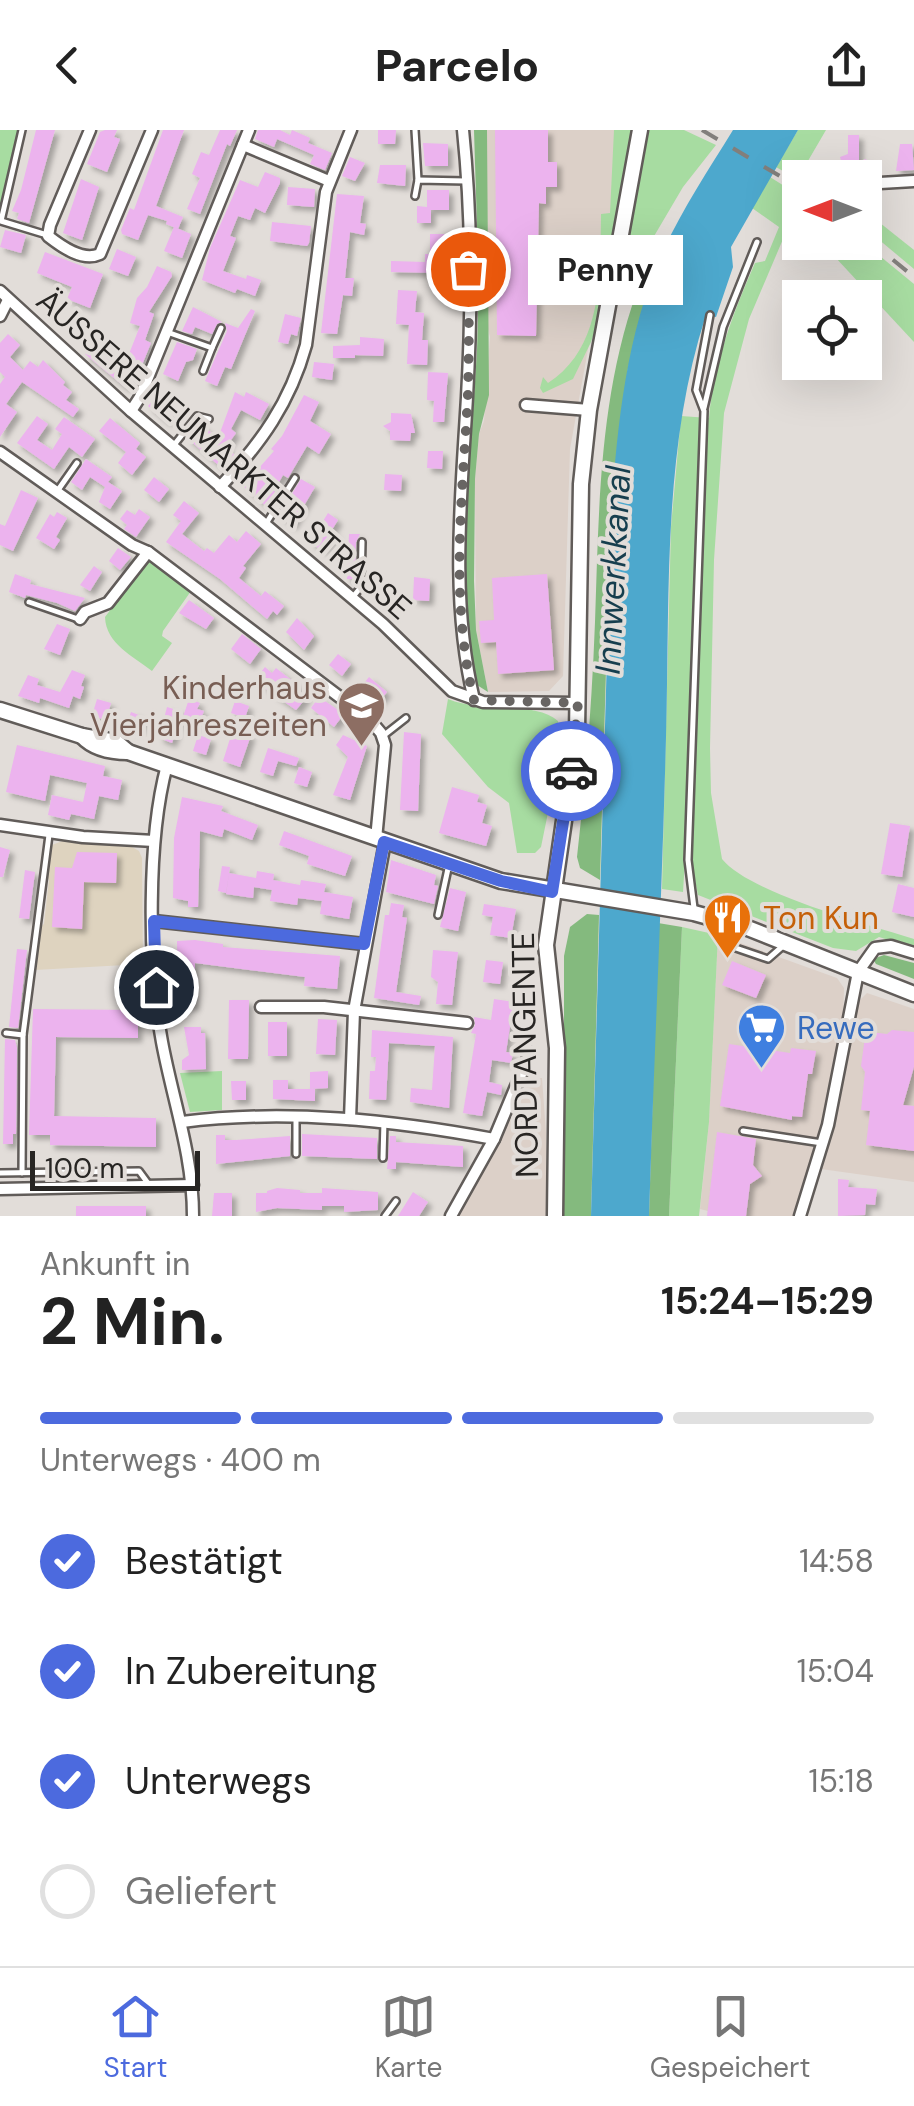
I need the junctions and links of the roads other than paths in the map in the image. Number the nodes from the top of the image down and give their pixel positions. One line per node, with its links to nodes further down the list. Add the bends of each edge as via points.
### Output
1 (22, 130): 16 (lane)
2 (90, 130): 17 (street)
3 (152, 130): 17 (street, via 100,254 85,257)
4 (249, 130): 9 (street)
5 (352, 130): 12 (street)
6 (415, 130): 10 (lane)
7 (463, 130): 11 (street)
8 (640, 130): 27 (main road, NORDTANGENTE)
9 (243, 146): 12 (street); 23 (street)
10 (418, 180): 11 (lane); 15 (lane)
11 (466, 180): 43 (street, via 469,340 458,576)
12 (329, 181): 35 (street, via 299,369 273,425)
13 (914, 181): 14 (street)
14 (882, 183)
15 (415, 196)
16 (1, 221): 17 (lane)
17 (48, 236)
18 (758, 242): 28 (lane, via 724,327)
19 (4, 295): 21 (street); 29 (street, ÄUSSERE NEUMARKTER STRASSE)
20 (710, 315): 28 (lane, via 696,390)
21 (0, 316)
22 (221, 328): 24 (lane)
23 (167, 332): 24 (lane); 29 (street)
24 (212, 348): 25 (lane)
25 (203, 372)
26 (526, 405): 27 (street)
27 (589, 410): 44 (main road, NORDTANGENTE, via 580,500)
28 (704, 411): 55 (lane, via 688,860)
29 (131, 412): 31 (street, ÄUSSERE NEUMARKTER STRASSE)
30 (209, 419): 31 (lane, via 192,419)
31 (172, 447): 35 (street, ÄUSSERE NEUMARKTER STRASSE)
32 (0, 452): 36 (street)
33 (77, 464): 36 (lane)
34 (295, 478): 37 (lane)
35 (220, 487): 37 (street, ÄUSSERE NEUMARKTER STRASSE)
36 (57, 493): 39 (street)
37 (265, 525): 40 (street, ÄUSSERE NEUMARKTER STRASSE)
38 (362, 542): 40 (lane, via 361,588)
39 (148, 552): 42 (street, via 108,603); 47 (street)
40 (352, 598): 43 (street, ÄUSSERE NEUMARKTER STRASSE, via 452,691)
41 (29, 602): 42 (lane)
42 (80, 619)
43 (474, 700): 44 (street)
44 (578, 703): 54 (main road, NORDTANGENTE)
45 (0, 710): 48 (main road, via 116,742)
46 (406, 718): 47 (lane)
47 (383, 736): 51 (street)
48 (167, 765): 51 (main road); 52 (street)
49 (0, 825): 50 (street)
50 (50, 832): 52 (street); 68 (lane)
51 (380, 841): 53 (main road); 60 (street)
52 (154, 842): 57 (street)
53 (449, 864): 54 (main road); 56 (lane)
54 (552, 892): 55 (main road); 88 (main road, NORDTANGENTE, via 546,945 556,1048)
55 (694, 913): 58 (main road)
56 (438, 915)
57 (154, 921): 60 (street); 73 (street, via 162,1040)
58 (726, 922): 59 (main road); 59 (lane, via 730,946 768,960)
59 (787, 943): 62 (main road)
60 (364, 944): 65 (street)
61 (914, 952): 62 (street, via 875,948)
62 (858, 972): 63 (main road); 76 (street)
63 (914, 994)
64 (262, 1006): 65 (street)
65 (354, 1011): 66 (street); 71 (street)
66 (467, 1022)
67 (6, 1033): 68 (lane)
68 (24, 1035): 80 (lane)
69 (530, 1054): 75 (street)
70 (296, 1118): 71 (street); 73 (street); 77 (lane)
71 (350, 1119): 72 (street)
72 (384, 1121): 75 (street); 78 (lane)
73 (182, 1122): 81 (street)
74 (743, 1131): 76 (lane)
75 (494, 1139): 87 (street)
76 (822, 1143): 89 (street)
77 (296, 1154)
78 (382, 1158)
79 (0, 1173): 80 (lane)
80 (22, 1173): 82 (lane, via 139,1172)
81 (193, 1186): 82 (street); 85 (street)
82 (151, 1188): 83 (street)
83 (0, 1189)
84 (396, 1201): 86 (lane)
85 (193, 1216)
86 (385, 1216)
87 (450, 1216)
88 (555, 1216)
89 (800, 1216)

